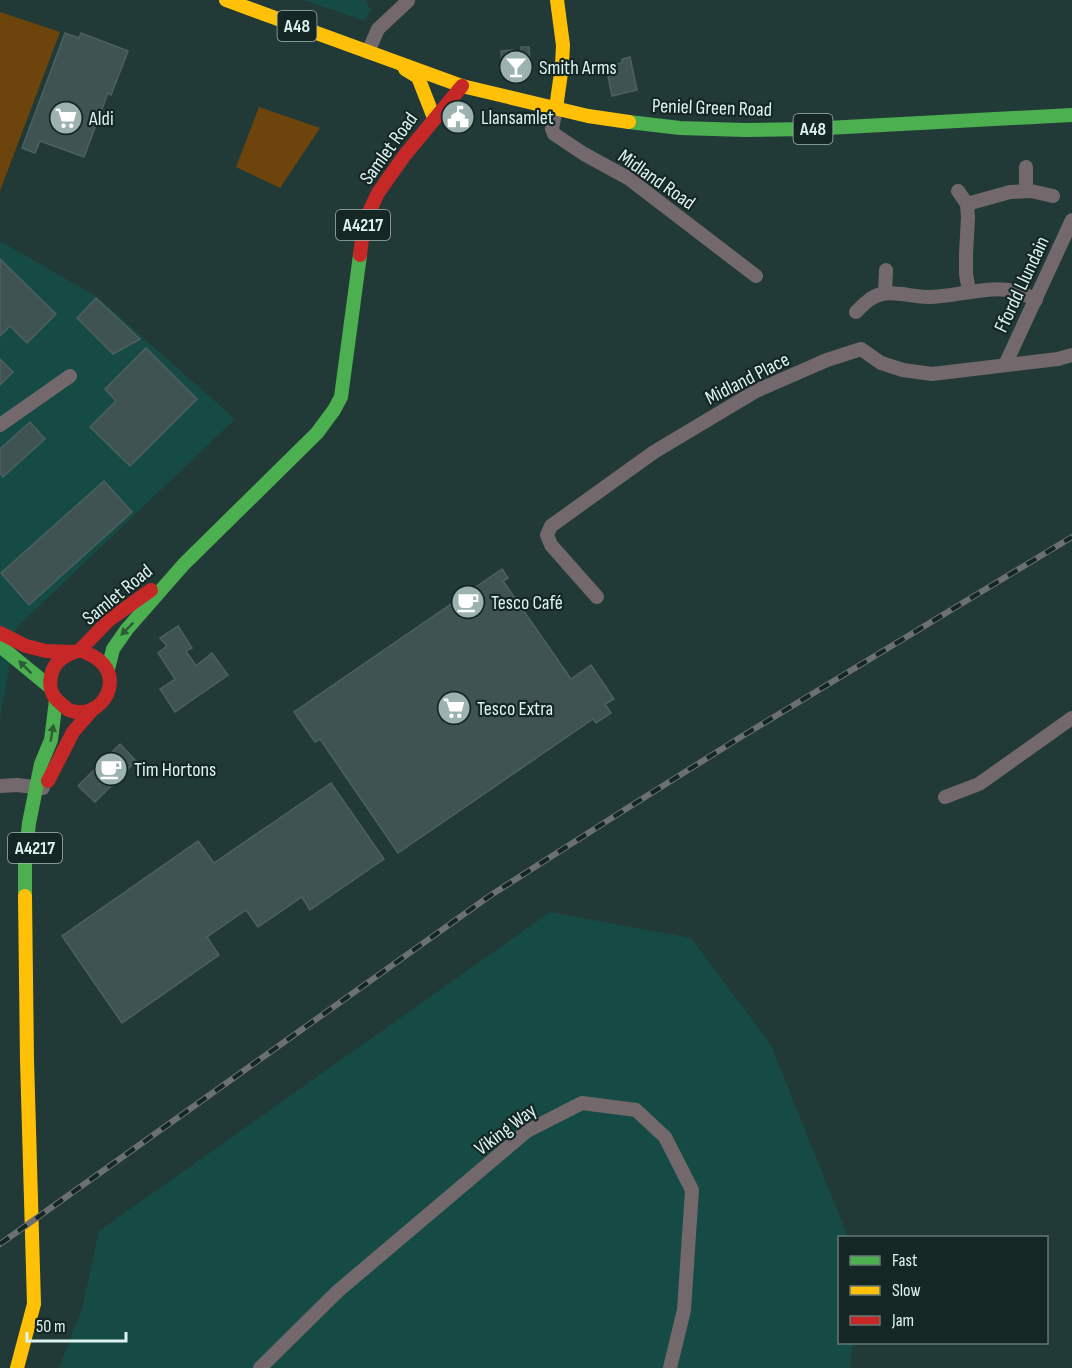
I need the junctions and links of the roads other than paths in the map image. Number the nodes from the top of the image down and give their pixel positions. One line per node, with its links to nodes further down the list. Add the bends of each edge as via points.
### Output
1 (226, 0): 4 (main road, A48)
2 (408, 0): 4 (street, via 378,29)
3 (557, 0): 7 (main road, via 563,45)
4 (368, 52): 5 (main road, A48)
5 (394, 62): 6 (main road, A48); 9 (main road, via 418,76)
6 (462, 86): 7 (main road, Peniel Green Road / A48); 9 (main road, Samlet Road / A4217)
7 (556, 108): 8 (main road, Peniel Green Road / A48, via 628,123 745,130); 17 (street, Midland Road, via 552,129 555,134 628,178)
8 (1072, 115)
9 (434, 118): 26 (main road, Samlet Road / A4217, via 379,190 364,223 341,397 333,413 307,444)
10 (1026, 167): 12 (street)
11 (958, 191): 14 (street)
12 (1026, 191): 13 (street); 14 (street)
13 (1053, 196)
14 (967, 204): 18 (street)
15 (1072, 220): 20 (street, Ffordd Llundain)
16 (886, 270): 19 (street)
17 (756, 276)
18 (969, 291): 19 (street, via 930,297); 20 (street, via 1017,291)
19 (885, 293): 21 (street, via 870,299)
20 (1036, 300): 23 (street, Ffordd Llundain)
21 (856, 312)
22 (1072, 355): 23 (street, Midland Place)
23 (1005, 364): 27 (street, Midland Place, via 932,374 881,363 861,349 756,391 654,452 551,526 547,535 551,545)
24 (70, 376): 25 (street)
25 (0, 425)
26 (178, 569): 30 (main road, Samlet Road / A4217, via 109,620); 31 (main road, Samlet Road / A4217, one-way to 31, via 121,634)
27 (597, 597)
28 (0, 633): 30 (main road, via 46,651)
29 (0, 646): 32 (main road, one-way to 29)
30 (77, 651): 31 (main road, via 97,656); 32 (main road, via 64,656 52,669)
31 (108, 669): 33 (main road, via 109,692)
32 (53, 694): 33 (main road, via 69,710); 36 (main road, A4217, one-way to 32, via 41,764 51,740)
33 (93, 710): 36 (main road, A4217, via 73,732)
34 (1072, 718): 37 (street, via 979,784)
35 (0, 786): 36 (street)
36 (40, 787): 38 (main road, A4217, via 26,909 34,1304)
37 (945, 797)
38 (17, 1368)
39 (260, 1368): 40 (street, Viking Way, via 338,1291 527,1131 582,1103 636,1110 665,1137 692,1190 684,1310)
40 (670, 1368)

